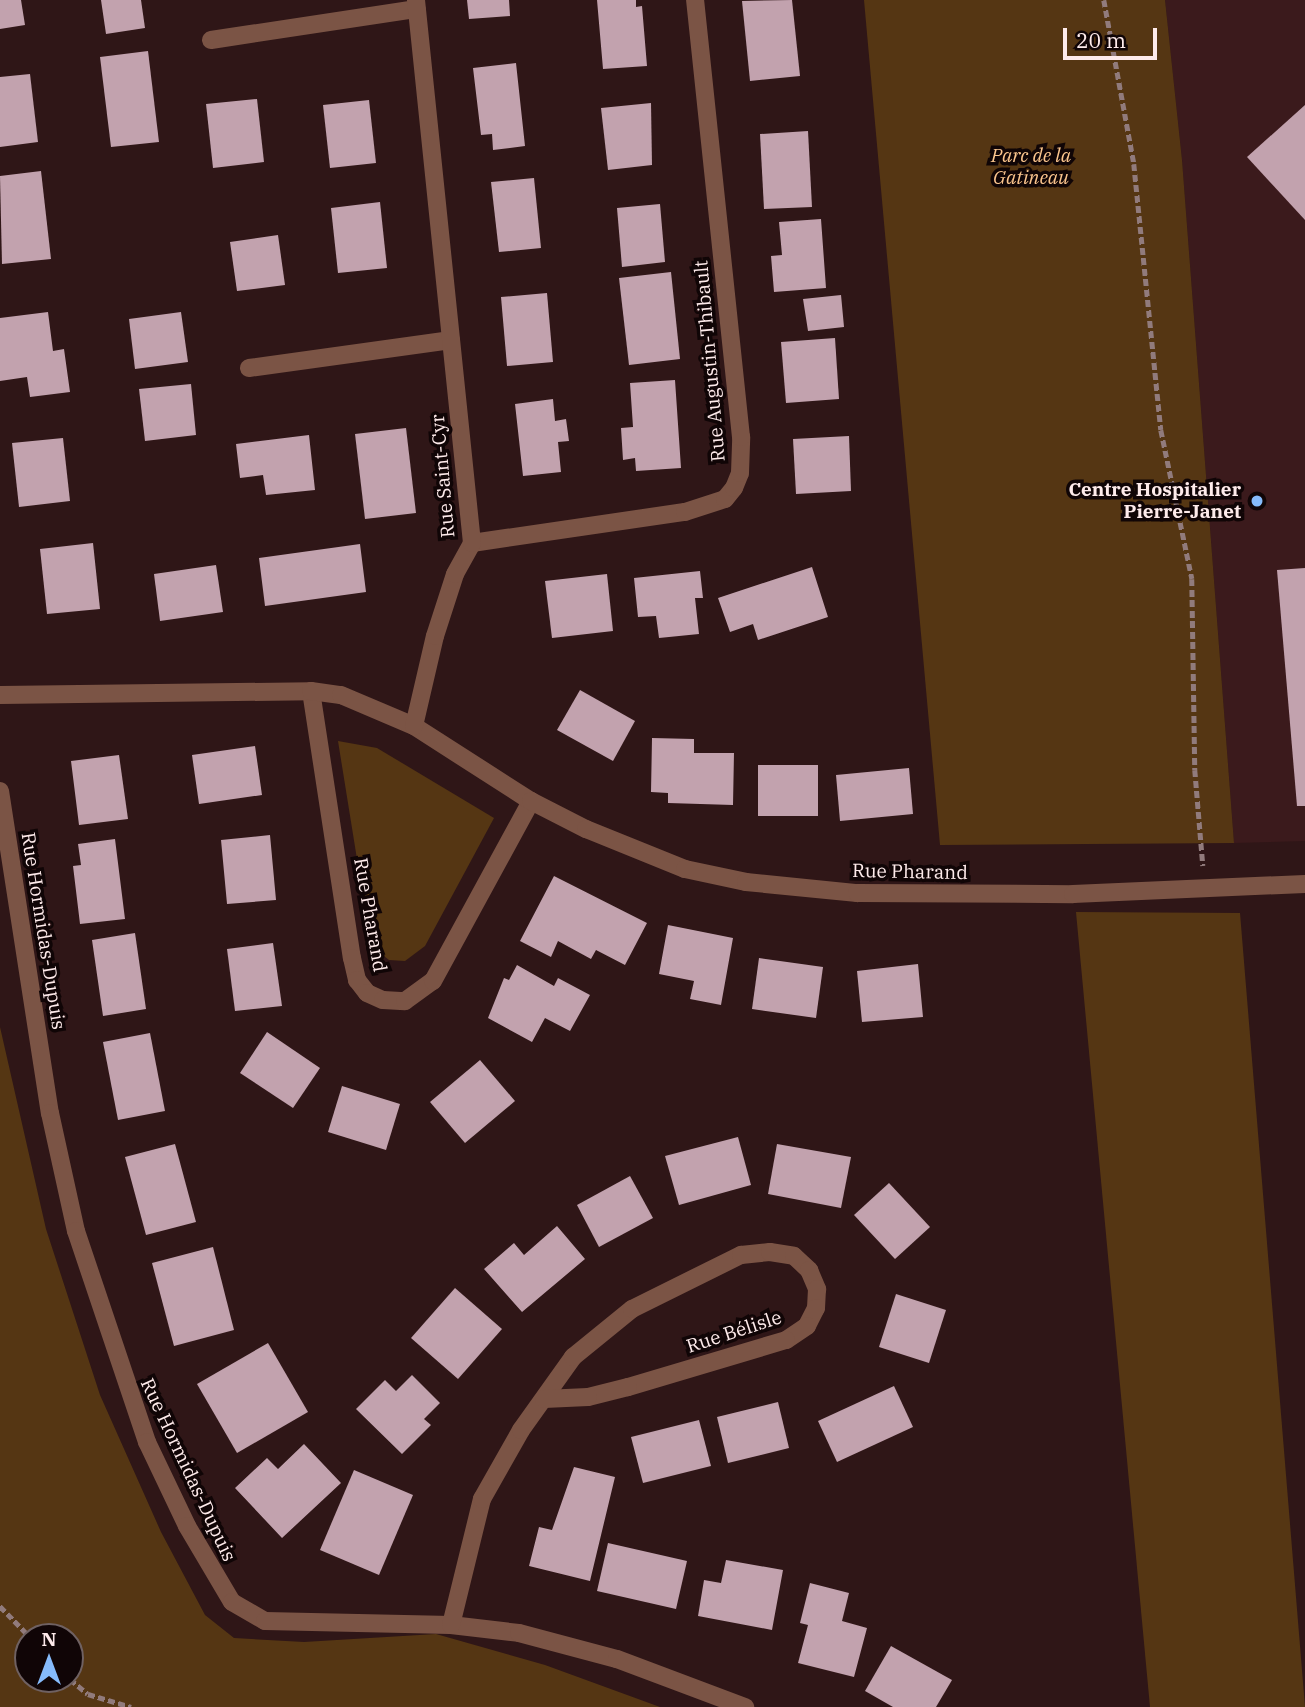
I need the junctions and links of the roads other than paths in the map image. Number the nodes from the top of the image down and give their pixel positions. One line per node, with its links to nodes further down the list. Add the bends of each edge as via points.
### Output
1 (695, 0): 6 (street, Rue Augustin-Thibault, via 741,437 740,473 734,488 725,499 685,512)
2 (416, 5): 3 (street, Rue Saint-Cyr); 4 (street, Rue Saint-Cyr)
3 (211, 40)
4 (451, 340): 5 (street); 6 (street, Rue Saint-Cyr)
5 (249, 368)
6 (472, 543): 9 (street, Rue Saint-Cyr, via 454,574)
7 (311, 691): 8 (street, Rue Pharand); 9 (street, Rue Pharand, via 366,702); 11 (street, Rue Pharand, via 352,958 357,980 367,993 383,1000 405,1001 433,981)
8 (0, 695)
9 (414, 726): 11 (street, Rue Pharand)
10 (0, 791): 14 (street, Rue Hormidas-Dupuis, via 50,1113 76,1231 147,1442 214,1577 232,1602 265,1621)
11 (531, 800): 12 (street, Rue Pharand, via 635,851 685,869 784,887 857,893 1205,891)
12 (1305, 884)
13 (544, 1399): 13 (street, Rue Bélisle, via 588,1397 786,1340 807,1326 816,1308 817,1289 809,1270 794,1256 770,1252 741,1255 702,1271 599,1332 573,1357); 14 (street, Rue Bélisle, via 482,1499)
14 (451, 1625): 15 (street, Rue Hormidas-Dupuis, via 519,1633 617,1659)
15 (745, 1707)

